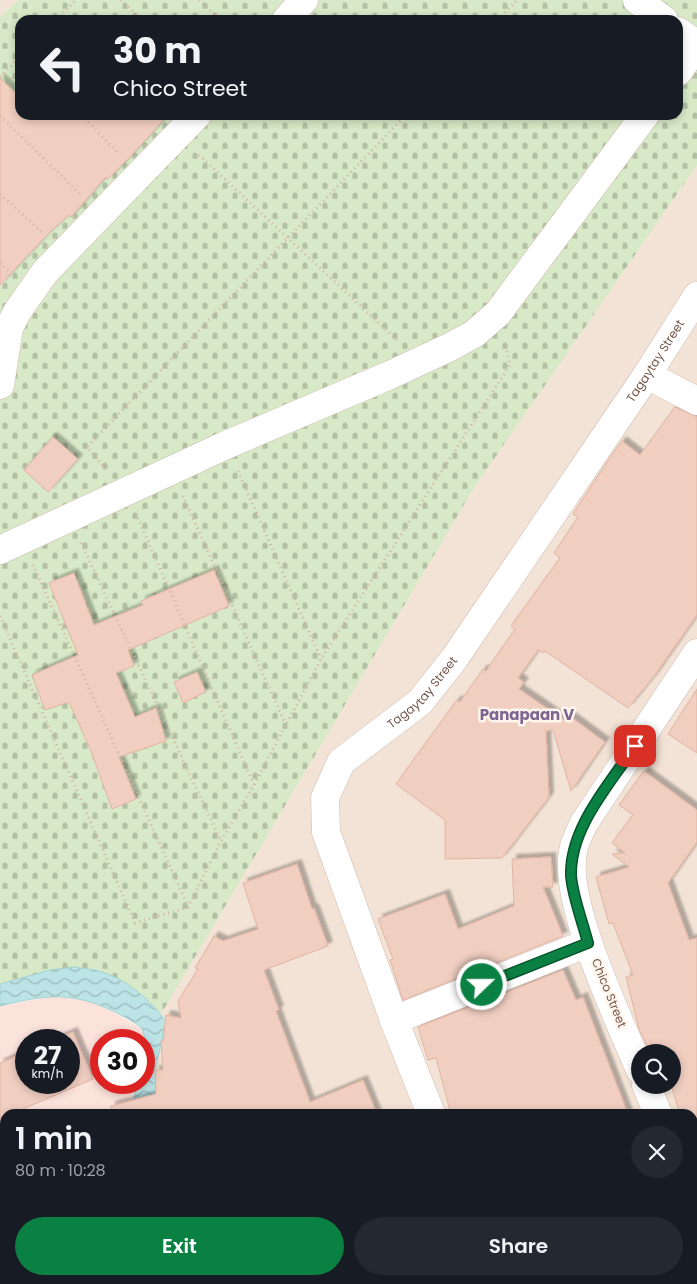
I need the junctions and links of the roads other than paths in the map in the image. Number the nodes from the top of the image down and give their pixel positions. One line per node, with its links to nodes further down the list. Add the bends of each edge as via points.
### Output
1 (304, 0): 3 (street)
2 (637, 0): 4 (street)
3 (290, 15)
4 (657, 15)
5 (683, 34): 6 (street, via 697,45)
6 (683, 65)
7 (192, 120): 11 (street, via 45,272 9,328)
8 (641, 120): 13 (street, via 498,313 474,334)
9 (697, 296): 10 (street, Tagaytay Street)
10 (647, 375): 12 (street); 16 (street, Tagaytay Street, via 454,660 420,702 341,762 325,798 326,832)
11 (0, 385)
12 (697, 401)
13 (11, 545)
14 (697, 652): 15 (street, Chico Street, via 584,823 573,851 571,877)
15 (588, 943): 16 (street); 17 (street, Chico Street)
16 (394, 1020): 19 (street, Tagaytay Street)
17 (631, 1048)
18 (650, 1094): 20 (street)
19 (429, 1109)
20 (656, 1109)

